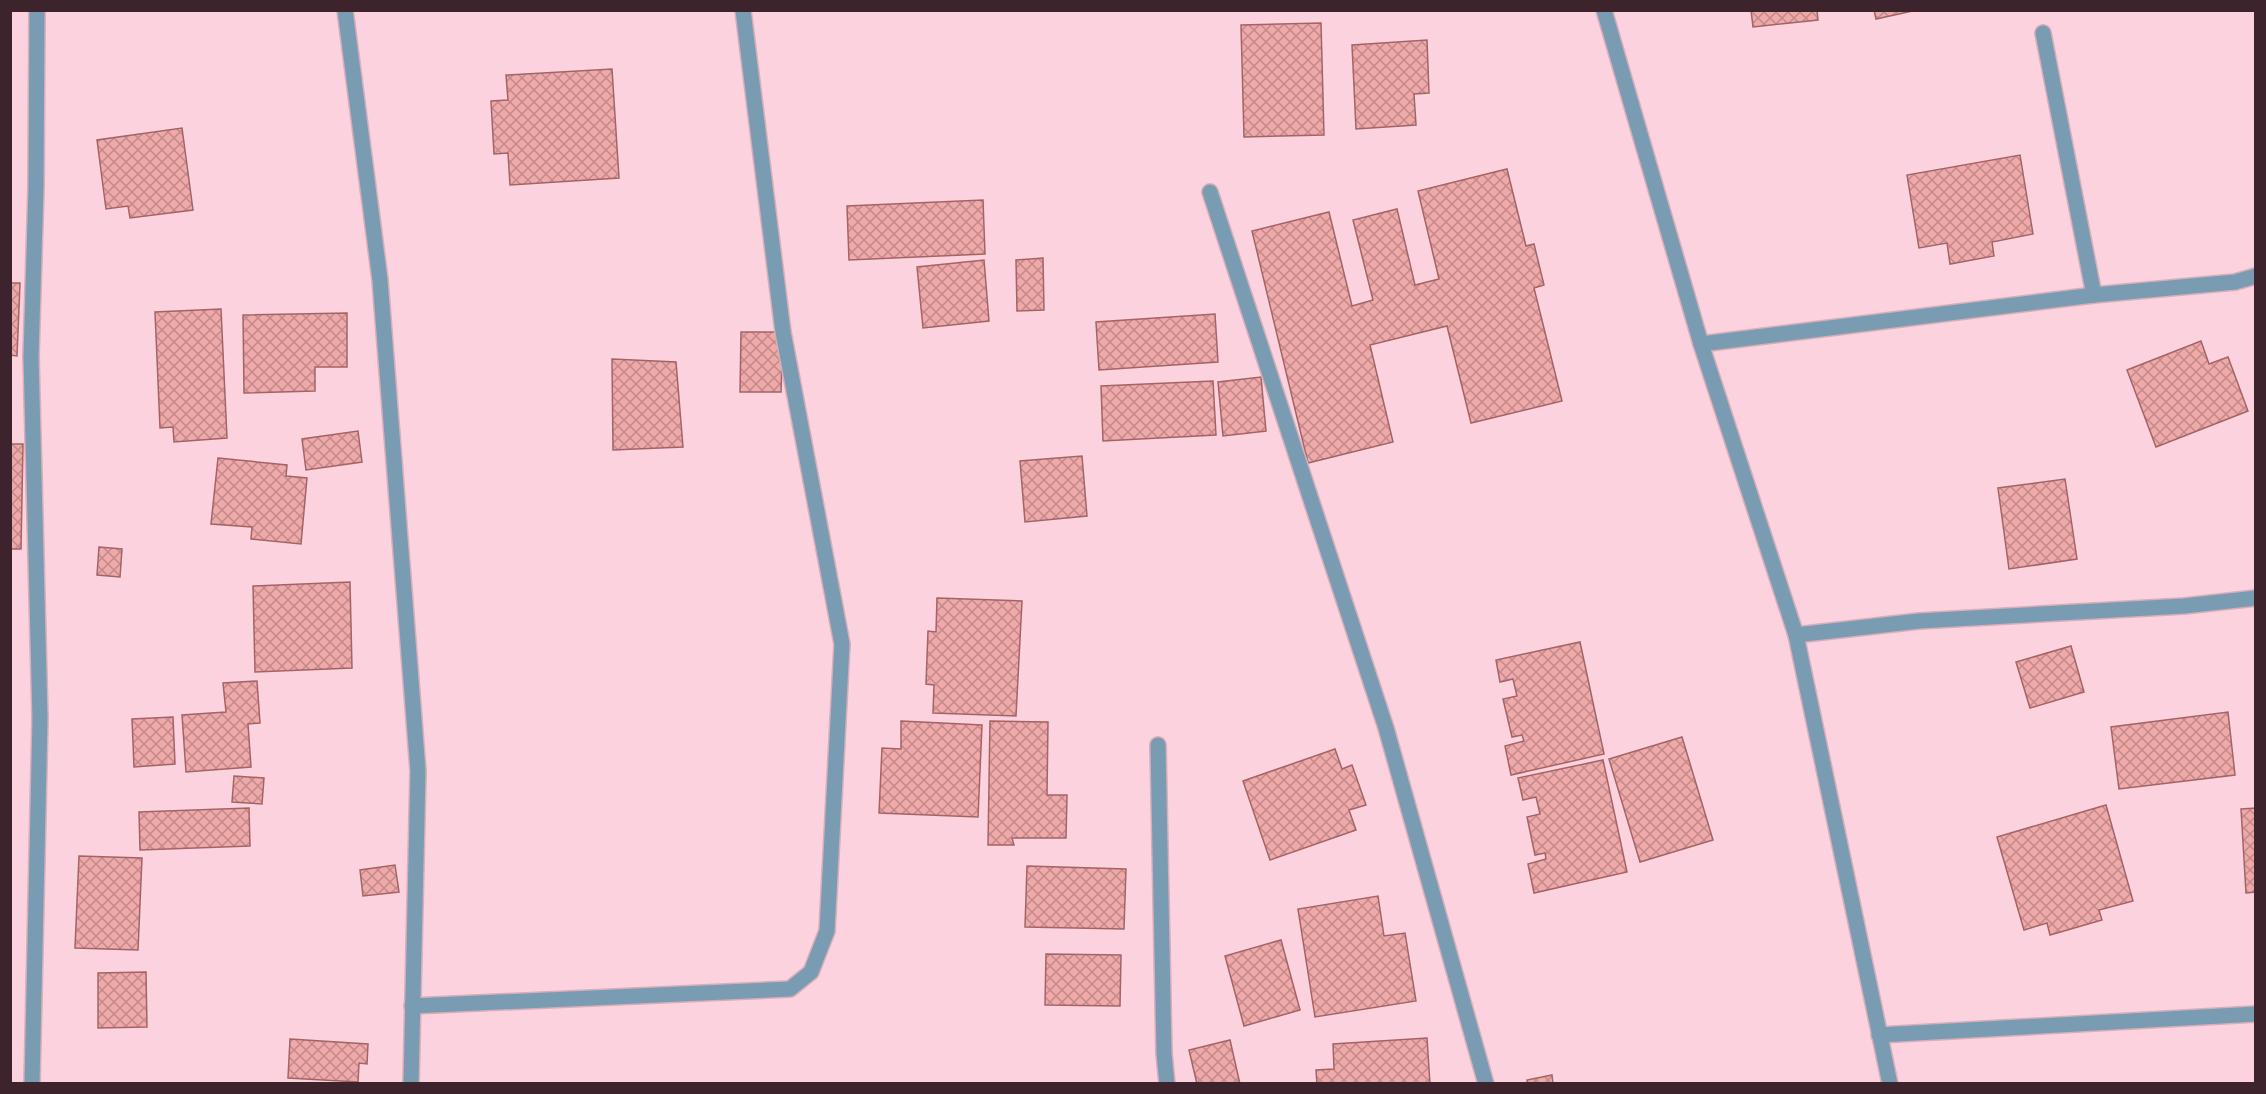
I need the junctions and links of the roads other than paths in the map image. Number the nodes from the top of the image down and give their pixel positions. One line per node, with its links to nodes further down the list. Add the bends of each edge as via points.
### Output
1 (37, 10): 16 (street, via 31,357 40,718)
2 (345, 10): 13 (street, via 380,280 418,771)
3 (743, 10): 13 (street, via 783,332 842,644 827,931 812,972 790,989)
4 (1604, 10): 9 (street)
5 (2043, 33): 8 (street)
6 (1210, 192): 19 (street, via 1386,728)
7 (2256, 276): 8 (street, via 2235,282)
8 (2094, 295): 9 (street)
9 (1701, 344): 11 (street)
10 (2256, 598): 11 (street, via 2184,606 1919,621)
11 (1796, 635): 15 (street)
12 (1158, 745): 18 (street)
13 (412, 1006): 17 (street)
14 (2256, 1014): 15 (street)
15 (1879, 1035): 20 (street)
16 (32, 1083)
17 (411, 1083)
18 (1167, 1083)
19 (1486, 1083)
20 (1890, 1083)

